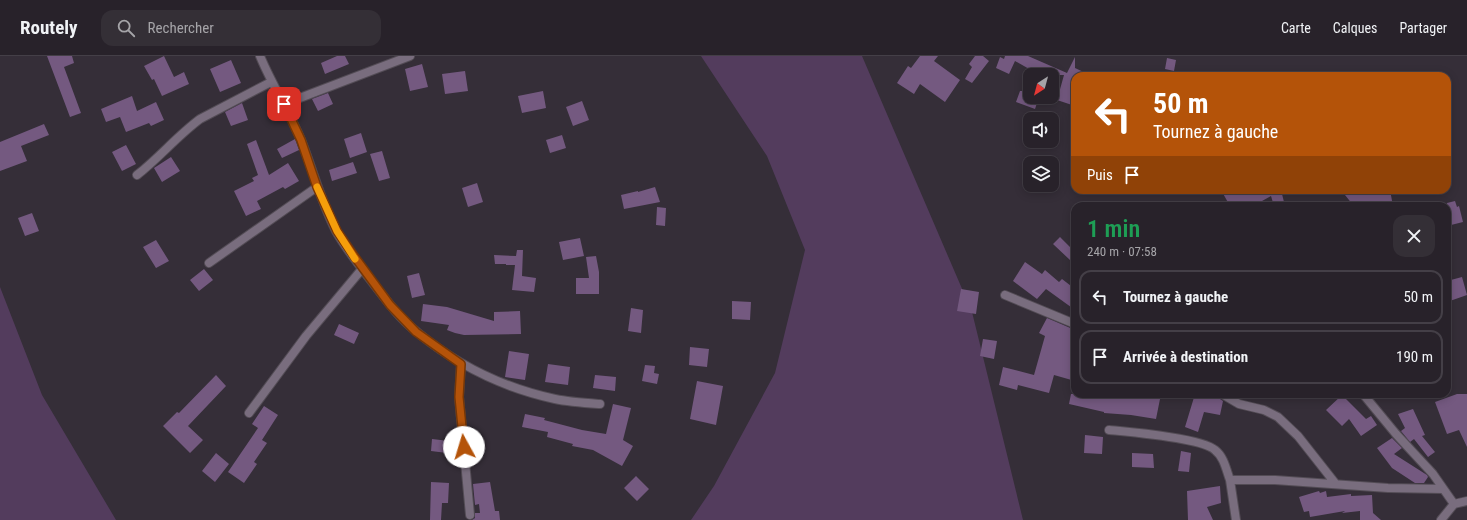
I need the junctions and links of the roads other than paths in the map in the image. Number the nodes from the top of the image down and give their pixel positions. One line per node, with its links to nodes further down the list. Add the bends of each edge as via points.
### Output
1 (260, 56): 3 (street)
2 (410, 56): 4 (street)
3 (271, 82): 4 (street); 5 (street, via 200,119)
4 (284, 104): 6 (street, via 301,140)
5 (136, 175)
6 (317, 187): 7 (street); 8 (street, via 337,231)
7 (209, 263)
8 (362, 269): 11 (street, via 390,305 416,332); 15 (street, via 306,336)
9 (1004, 295): 10 (street)
10 (1071, 322)
11 (461, 364): 14 (street, via 506,384 555,399); 22 (street, via 459,397)
12 (1229, 398): 18 (street, via 1278,417 1298,436)
13 (1366, 398): 19 (street, via 1433,474)
14 (600, 404)
15 (249, 413)
16 (1109, 430): 17 (street, via 1214,448 1226,465)
17 (1230, 480): 18 (street); 23 (street)
18 (1335, 483): 19 (street, via 1388,488)
19 (1443, 489): 21 (street)
20 (1467, 501): 21 (street)
21 (1454, 504): 24 (street)
22 (470, 515)
23 (1236, 520)
24 (1441, 520)

